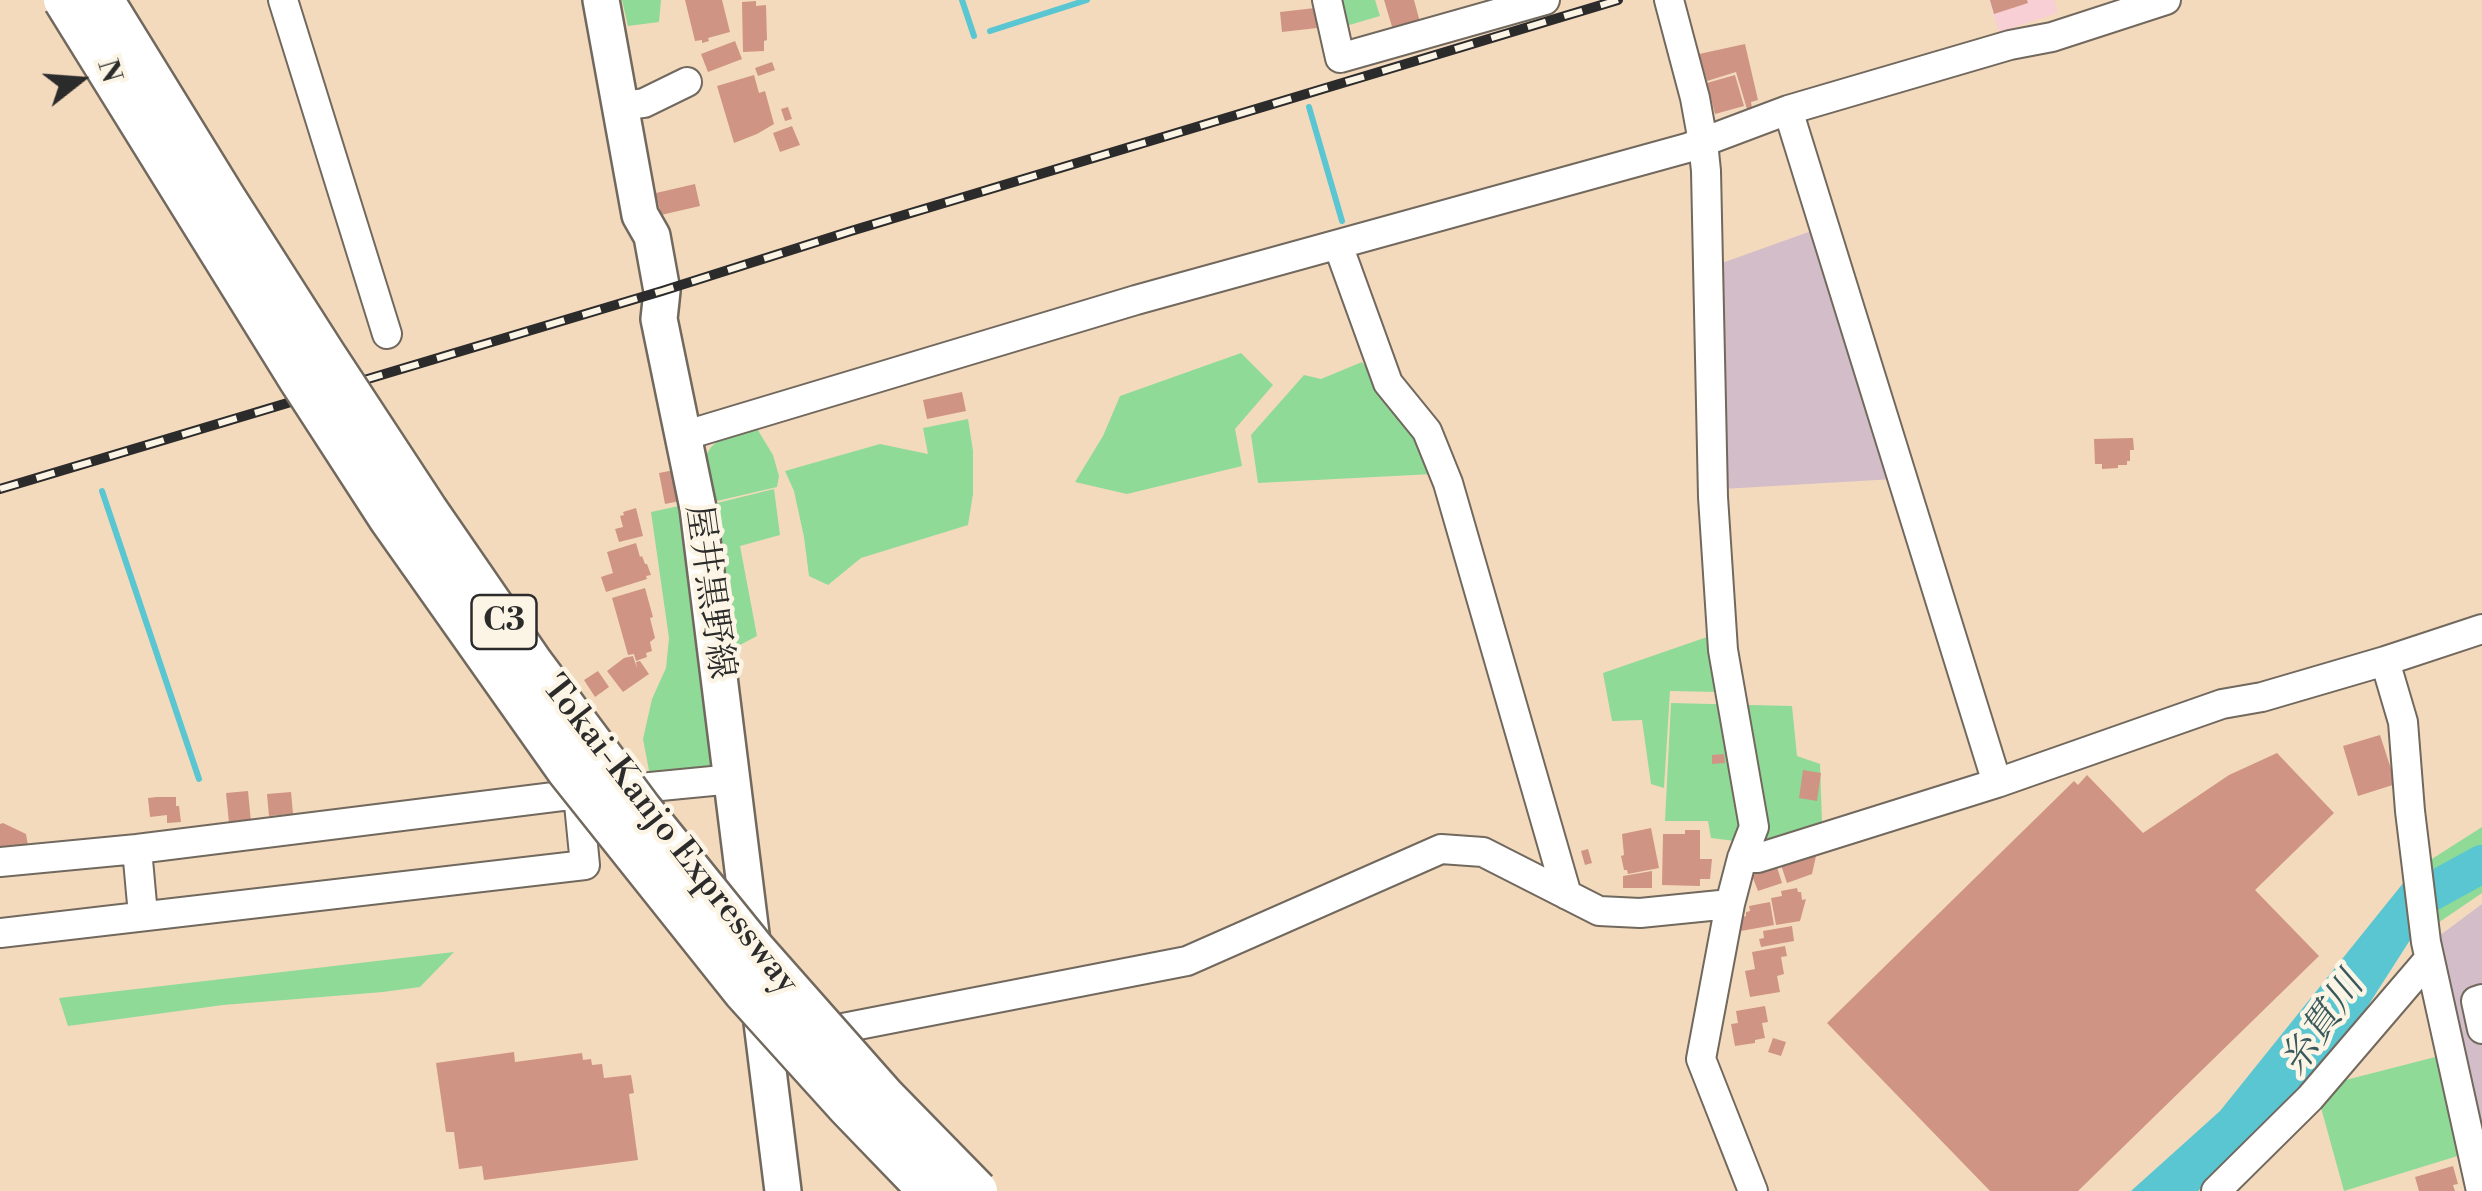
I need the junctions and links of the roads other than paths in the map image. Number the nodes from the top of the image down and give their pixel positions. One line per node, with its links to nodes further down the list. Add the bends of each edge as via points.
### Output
1 (64, 0): 33 (highway, Tokai-Kanjo Expressway / C3, bridge, via 389,518 567,770 744,992)
2 (103, 0): 34 (highway, Tokai-Kanjo Expressway / C3, bridge, via 324,353 533,664 755,950)
3 (283, 0): 14 (street)
4 (601, 0): 10 (main road, 屋井黒野線)
5 (1327, 0): 6 (street, via 1340,58)
6 (1545, 0)
7 (1669, 0): 12 (street)
8 (2166, 0): 11 (street)
9 (687, 82): 10 (street)
10 (622, 106): 15 (main road, 屋井黒野線, via 643,170 640,215 652,236 662,291 659,319)
11 (1788, 110): 12 (street); 19 (street)
12 (1703, 142): 13 (street); 22 (street, via 1722,650 1754,827)
13 (1338, 244): 15 (street); 24 (street, via 1388,383 1427,432 1448,483)
14 (387, 334)
15 (683, 436): 18 (main road, 屋井黒野線)
16 (2482, 629): 17 (street)
17 (2385, 661): 19 (street, via 2222,704); 28 (street, via 2403,722)
18 (732, 779): 20 (street); 31 (main road, 屋井黒野線)
19 (1997, 782): 22 (street)
20 (578, 794): 21 (street); 26 (street, via 585,864)
21 (136, 849): 23 (street); 26 (street)
22 (1742, 858): 25 (street)
23 (0, 862)
24 (1566, 895): 25 (street, via 1598,912); 31 (street, via 1483,852 1441,849 1187,961)
25 (1730, 904): 35 (street, via 1701,1059)
26 (144, 915): 27 (street)
27 (0, 932)
28 (2429, 959): 36 (street, via 2310,1098); 37 (street)
29 (2482, 1000): 30 (street, via 2476,1001)
30 (2482, 1029)
31 (765, 1042): 32 (main road, 屋井黒野線)
32 (783, 1191)
33 (930, 1191)
34 (977, 1191)
35 (1753, 1191)
36 (2216, 1191)
37 (2481, 1191)

